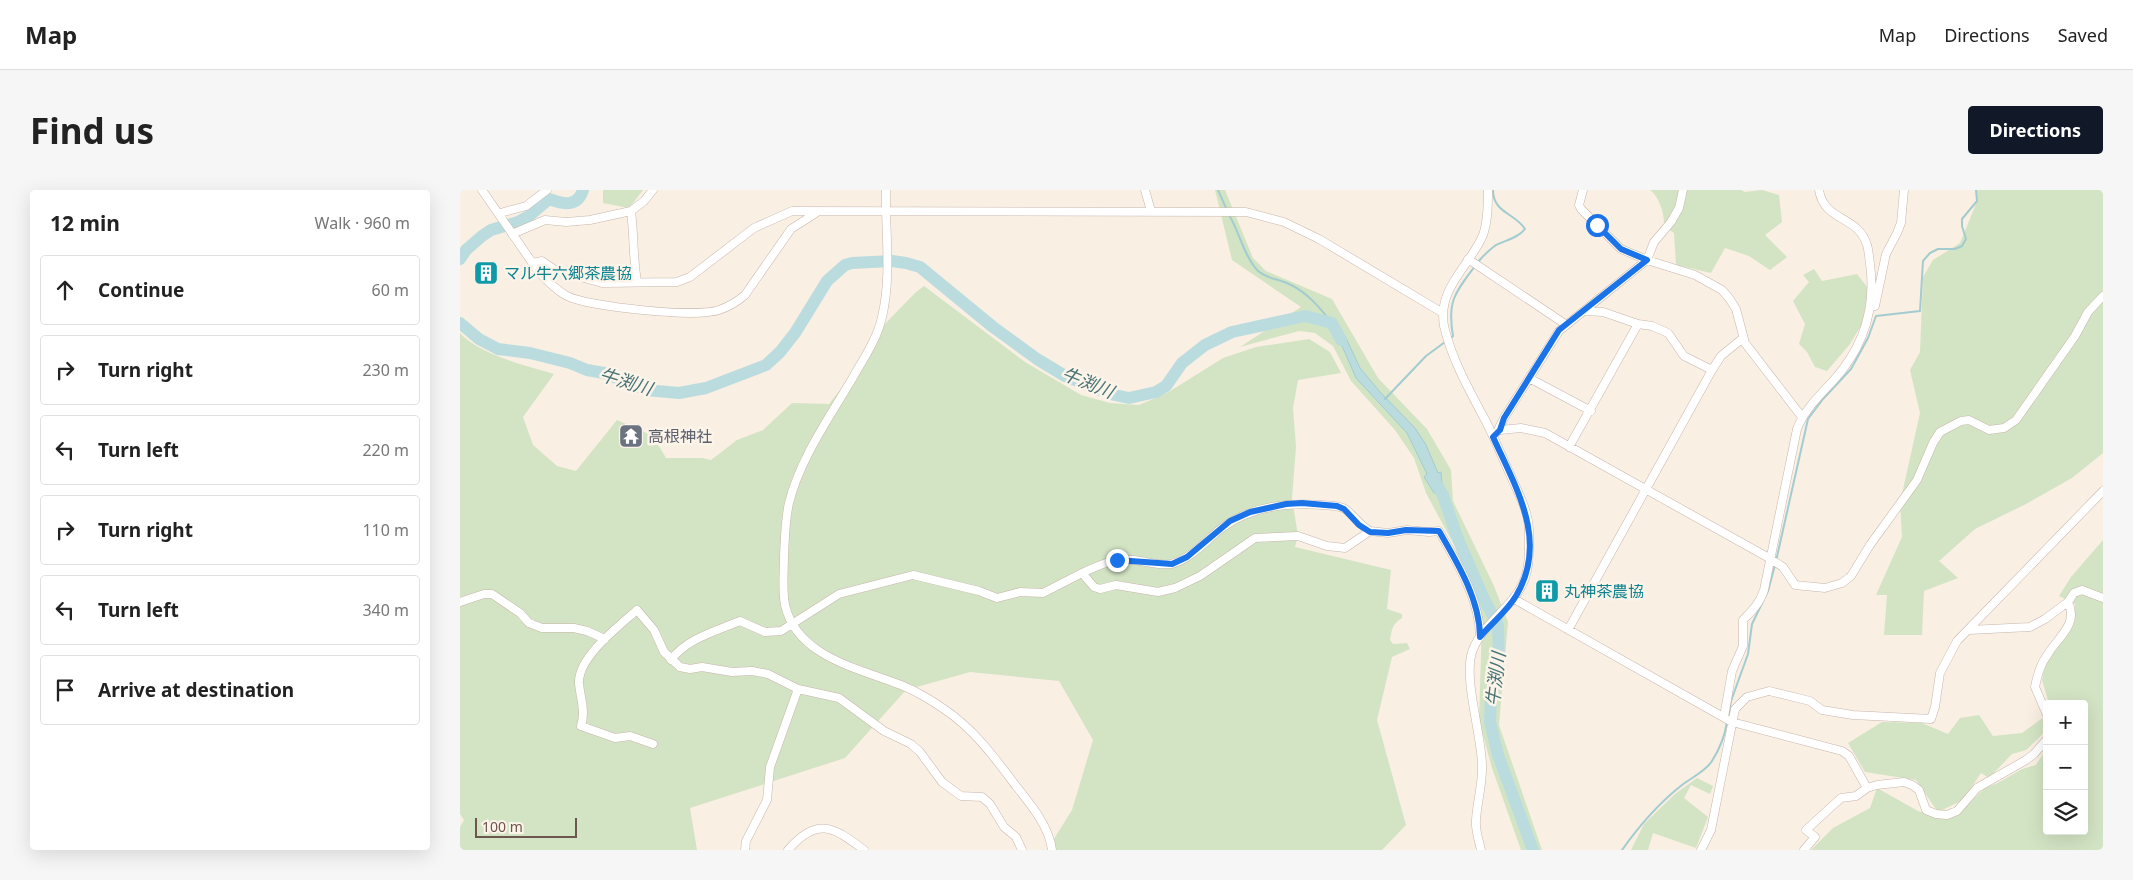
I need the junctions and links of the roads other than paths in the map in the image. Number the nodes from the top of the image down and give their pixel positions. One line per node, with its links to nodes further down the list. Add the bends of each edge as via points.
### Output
1 (482, 190): 15 (street)
2 (547, 190): 15 (street, via 526,206)
3 (653, 190): 11 (street)
4 (886, 190): 13 (street)
5 (1145, 190): 14 (street)
6 (1488, 190): 17 (street, via 1486,225)
7 (1583, 190): 18 (street, via 1581,209 1621,249)
8 (1683, 190): 18 (street, via 1679,208 1654,242)
9 (1819, 190): 22 (street, via 1824,206 1860,230 1867,245)
10 (1904, 190): 22 (street, via 1898,234 1886,254 1875,306)
11 (631, 211): 16 (street, via 590,220 546,220); 20 (street, via 635,242 632,258)
12 (819, 211): 13 (street); 19 (street, via 791,230 745,295 720,310 685,313 584,302 552,286); 20 (street, via 792,211 754,228 690,277 677,282)
13 (886, 211): 14 (street); 44 (street, via 888,268 882,317 871,346 802,466 789,503 783,586)
14 (1151, 211): 24 (street, via 1246,212 1284,222 1320,239)
15 (501, 215): 16 (street)
16 (510, 231): 19 (street)
17 (1468, 259): 24 (street, via 1452,281); 25 (street)
18 (1647, 260): 23 (street); 27 (street, via 1695,276 1722,290 1736,310)
19 (534, 263): 20 (street, via 542,261 555,270 602,284)
20 (637, 282)
21 (2103, 296): 38 (street, via 2088,312 2016,420 2004,428 1989,430 1969,420 1961,421 1940,432 1917,480 1851,576 1842,583 1825,588 1795,585 1783,567)
22 (1870, 307): 31 (street, via 1866,326 1847,363)
23 (1584, 311): 25 (street); 26 (street, via 1603,312)
24 (1443, 313): 33 (street, via 1450,346)
25 (1565, 324): 29 (street)
26 (1638, 324): 28 (street, via 1668,333 1684,356); 30 (street)
27 (1743, 338): 28 (street, via 1721,356); 31 (street)
28 (1712, 370): 35 (street)
29 (1529, 378): 30 (street); 32 (street)
30 (1590, 411): 34 (street)
31 (1802, 417): 38 (street, via 1792,447)
32 (1500, 430): 33 (street); 34 (street, via 1535,430)
33 (1493, 437): 41 (street, via 1526,513 1530,531 1528,567)
34 (1569, 447): 35 (street)
35 (1647, 490): 38 (street); 45 (street)
36 (2103, 491): 46 (street)
37 (1370, 532): 39 (street, via 1345,548 1327,546 1298,536 1255,538 1200,576 1158,592 1116,585 1100,589); 39 (street, via 1337,506 1286,504 1250,512 1230,521 1187,557 1172,564 1117,560); 47 (street, via 1439,531 1474,603)
38 (1769, 558): 52 (street, via 1761,598 1743,620 1743,646 1732,671)
39 (1082, 573): 44 (street, via 1043,593 1020,592 997,598 913,575 838,594)
40 (2103, 598): 43 (street, via 2082,590 2074,593)
41 (1514, 599): 45 (street); 47 (street)
42 (460, 602): 48 (street, via 492,594 520,613 529,624 542,628 588,630)
43 (2068, 602): 46 (street, via 2030,627); 51 (street, via 2072,616 2067,629 2047,654 2035,687)
44 (792, 624): 49 (street, via 781,631 765,632 740,620 690,642); 61 (street, via 807,642 827,656 904,686 960,721 977,736 1035,811)
45 (1568, 630): 52 (street)
46 (1969, 630): 53 (street, via 1952,649 1940,673 1931,719 1822,710 1810,701 1768,691 1739,703)
47 (1480, 637): 62 (street, via 1471,655 1470,674 1482,765 1476,822)
48 (605, 639): 49 (street, via 637,610 654,630); 54 (street, via 580,674 581,726 616,738 630,736)
49 (671, 660): 50 (street, via 690,669 702,667 768,674)
50 (798, 689): 57 (street, via 770,767 767,800 746,841); 60 (street, via 839,698 884,731 911,744 942,782 962,796 982,797 990,804)
51 (2043, 706)
52 (1724, 717): 53 (street)
53 (1732, 722): 56 (street, via 1842,751 1849,756); 63 (street, via 1711,830)
54 (653, 744)
55 (2043, 744): 56 (street, via 2034,754 1977,788 1957,811 1947,815 1926,810 1919,790 1904,782)
56 (1867, 788): 64 (street, via 1856,796 1841,798 1828,808 1806,830 1815,837)
57 (745, 850)
58 (788, 850): 59 (street, via 812,830 822,827 846,836)
59 (864, 850)
60 (1022, 850)
61 (1052, 850)
62 (1481, 850)
63 (1702, 850)
64 (1804, 850)

